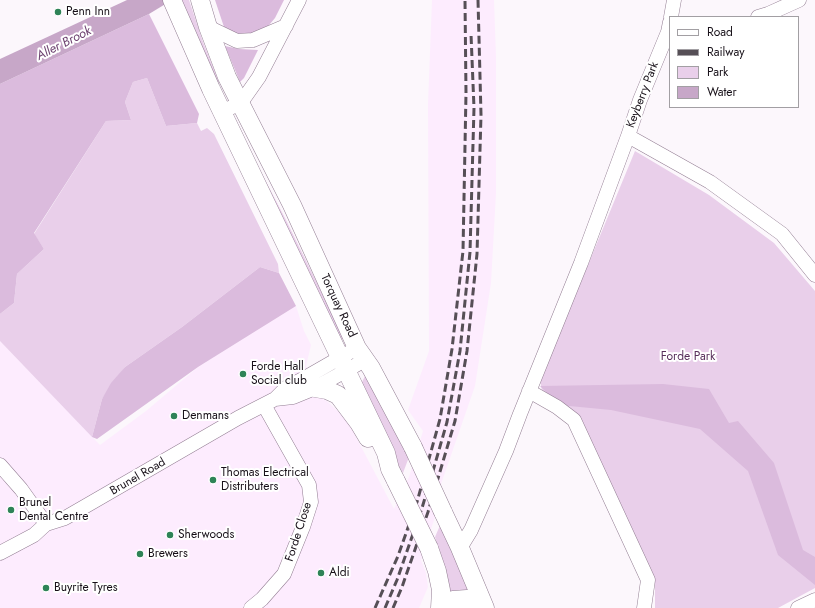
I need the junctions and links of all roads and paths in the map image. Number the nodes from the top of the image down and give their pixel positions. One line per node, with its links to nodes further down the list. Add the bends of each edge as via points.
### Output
1 (172, 0): 12 (main road, Torquay Road)
2 (200, 0): 8 (main road, Torquay Road)
3 (299, 0): 9 (street)
4 (674, 0): 6 (street)
5 (799, 0): 7 (street)
6 (671, 16)
7 (761, 16)
8 (208, 26): 9 (street, via 237,41 253,40); 11 (main road, Torquay Road)
9 (286, 26): 11 (street, via 259,77)
10 (669, 29): 13 (street, Keyberry Park)
11 (240, 104): 12 (street); 15 (main road, Torquay Road, via 292,205)
12 (222, 111): 16 (main road, Torquay Road)
13 (628, 136): 14 (street, via 710,182 782,234); 18 (street, via 581,263)
14 (815, 275)
15 (361, 354): 16 (street, Brunel Road); 23 (main road, Torquay Road, bridge, via 413,447)
16 (344, 363): 17 (street, Brunel Road); 19 (street, Brunel Road, via 286,388); 21 (main road, Torquay Road, via 386,453)
17 (315, 388): 19 (street, Brunel Road, via 293,397); 21 (main road, via 327,390 344,401 376,454)
18 (529, 391): 23 (street, via 506,451 471,530); 29 (street, via 574,420 648,580)
19 (270, 402): 22 (street, Brunel Road, via 65,518); 27 (street, Forde Close, via 309,485 311,502 284,574)
20 (0, 465): 22 (street)
21 (393, 475): 28 (main road, Torquay Road, bridge, via 429,548 441,590)
22 (46, 524): 24 (street, Brunel Road, via 34,535)
23 (460, 548): 26 (main road, Torquay Road)
24 (0, 553)
25 (815, 600): 30 (street)
26 (484, 606): 28 (main road, via 467,598 453,600)
27 (251, 608)
28 (440, 608)
29 (644, 608)
30 (798, 608)

